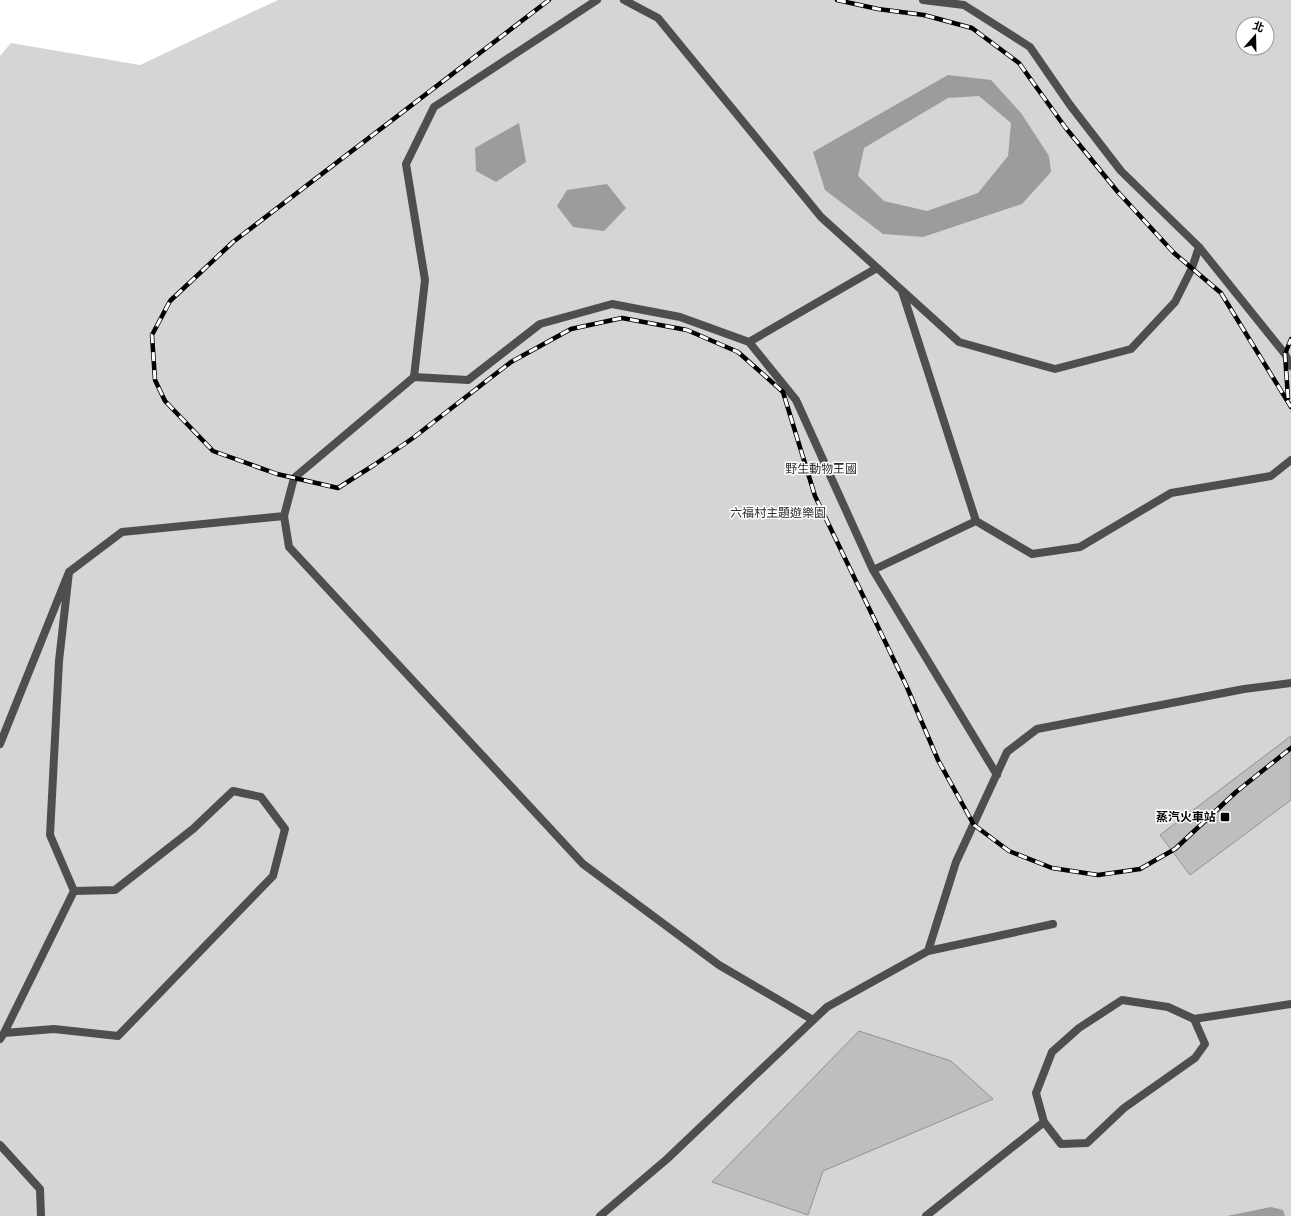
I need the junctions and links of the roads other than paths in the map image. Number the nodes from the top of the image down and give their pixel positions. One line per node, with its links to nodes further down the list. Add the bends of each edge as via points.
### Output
1 (597, 0): 9 (street, via 434,107 406,164 425,280)
2 (624, 0): 5 (street, via 658,18 821,217)
3 (923, 0): 4 (street, via 964,5 1030,47 1070,105 1121,171)
4 (1199, 247): 6 (street, via 1175,302 1131,350 1055,369 959,342); 8 (street, via 1285,354)
5 (877, 268): 6 (street); 7 (street)
6 (901, 290): 12 (street)
7 (750, 342): 9 (street, via 680,317 612,304 540,324 468,380); 13 (street, via 796,400)
8 (1291, 366)
9 (414, 377): 11 (street, via 294,478)
10 (1291, 460): 12 (street, via 1271,476 1171,493 1080,547 1032,554)
11 (284, 516): 14 (street, via 122,532); 22 (street, via 289,547 583,864 719,965)
12 (976, 521): 13 (street)
13 (873, 570): 17 (street)
14 (69, 572): 16 (street); 18 (street, via 59,661 50,834)
15 (1291, 683): 17 (street, via 1244,689 1038,730 1007,752)
16 (0, 744)
17 (996, 775): 20 (street, via 956,862)
18 (74, 891): 24 (street); 24 (street, via 115,890 193,829 234,791 261,797 285,829 273,876 118,1036 54,1029)
19 (1053, 924): 20 (street)
20 (928, 951): 22 (street, via 827,1007)
21 (1291, 1004): 23 (street)
22 (813, 1020): 28 (street, via 667,1159)
23 (1194, 1020): 25 (street, via 1205,1044 1195,1058 1124,1108 1087,1143 1061,1144); 25 (street, via 1168,1007 1122,1000 1079,1028 1052,1052 1036,1093)
24 (2, 1036)
25 (1044, 1122): 29 (street)
26 (0, 1145): 27 (street, via 40,1189)
27 (41, 1216)
28 (600, 1216)
29 (926, 1216)

